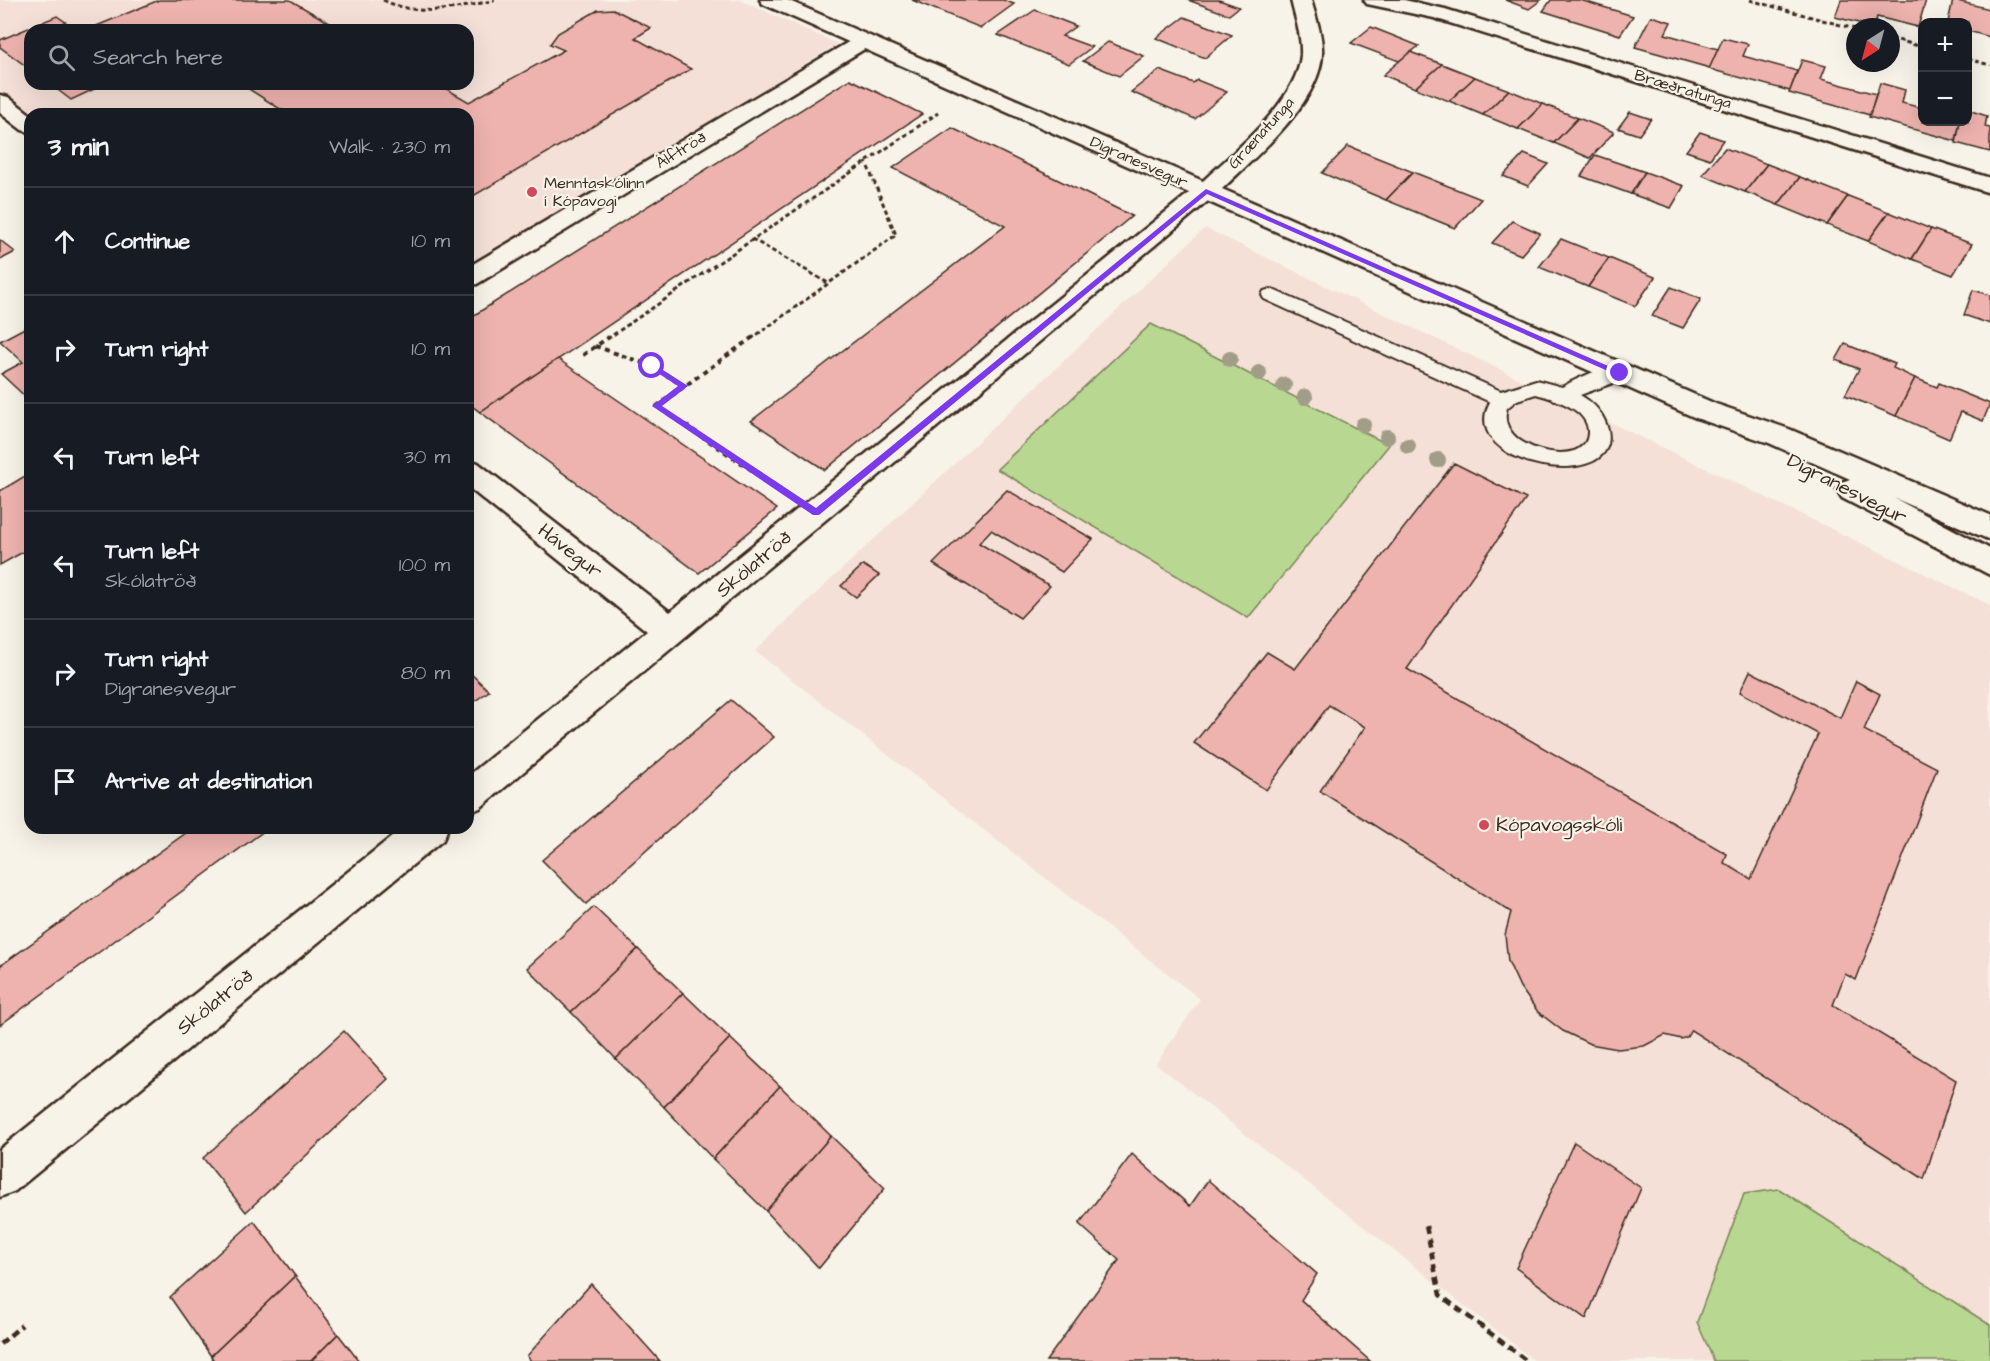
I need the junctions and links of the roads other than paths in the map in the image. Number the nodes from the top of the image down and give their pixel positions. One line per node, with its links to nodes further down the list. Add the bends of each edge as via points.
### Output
1 (770, 0): 4 (street, Digranesvegur)
2 (1301, 0): 8 (street, Grænatunga, via 1311,38 1310,64 1298,92)
3 (1374, 0): 7 (street, Bræðratunga, via 1438,14)
4 (864, 41): 8 (street, Digranesvegur); 9 (street, Álftröð)
5 (0, 102): 6 (street)
6 (24, 120)
7 (1990, 186)
8 (1206, 191): 11 (street, Digranesvegur); 18 (street, Skólatröð)
9 (474, 274)
10 (1271, 295): 13 (lane)
11 (1620, 373): 12 (lane); 14 (street, Digranesvegur)
12 (1566, 394): 13 (lane, via 1522,388); 13 (lane, via 1593,415 1599,434 1593,450 1581,458 1565,461 1529,454 1501,434 1495,409)
13 (1501, 399)
14 (1706, 411): 16 (street, Digranesvegur, via 1779,436); 17 (street, Digranesvegur, via 1775,453)
15 (474, 476): 18 (street, Hávegur)
16 (1990, 528)
17 (1990, 563)
18 (672, 632): 19 (street, Skólatröð)
19 (474, 792)
20 (423, 834): 21 (street, Skólatröð)
21 (0, 1176)

